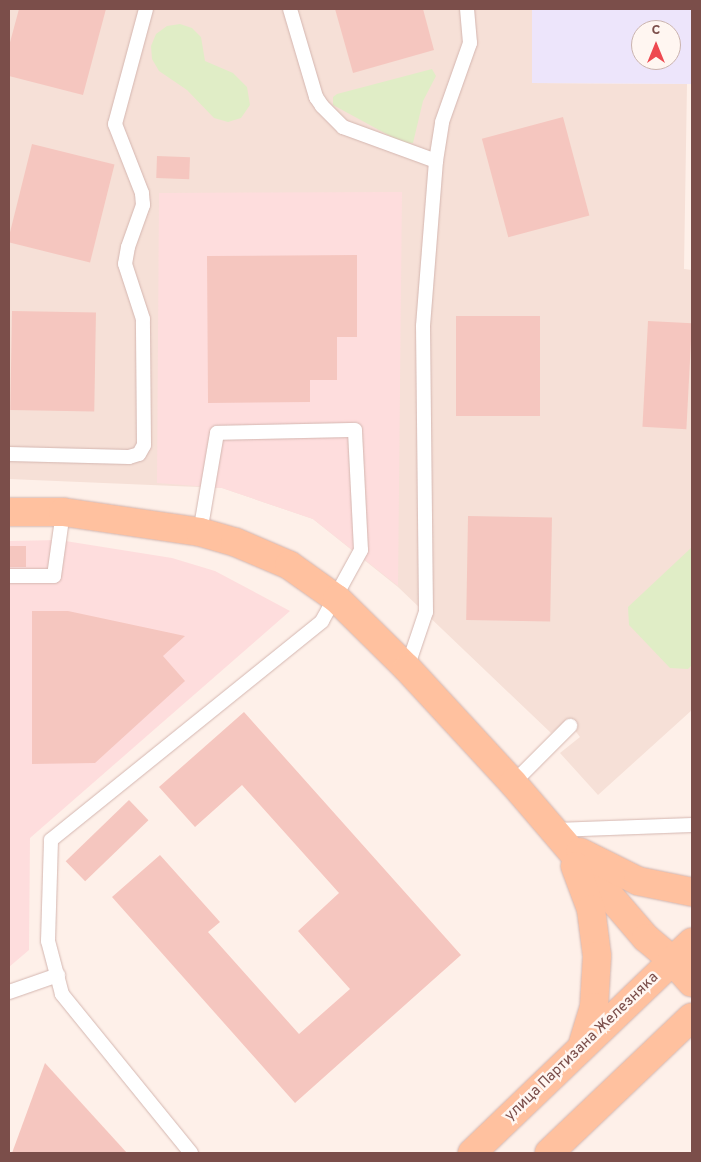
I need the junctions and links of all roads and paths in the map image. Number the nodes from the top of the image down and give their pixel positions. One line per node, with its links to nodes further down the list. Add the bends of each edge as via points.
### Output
1 (146, 9): 5 (lane, via 115,124 142,193 143,204 125,264 143,319 144,445 139,454 128,457)
2 (290, 9): 4 (lane, via 316,97 322,106 343,127)
3 (467, 9): 4 (lane, via 470,43 442,122)
4 (436, 161): 11 (lane, via 423,326 426,612)
5 (9, 454)
6 (9, 512): 7 (main road)
7 (63, 512): 8 (main road); 9 (lane, via 54,576)
8 (200, 532): 10 (main road, via 235,542 289,565); 10 (lane, via 217,433 354,430 361,550)
9 (9, 576)
10 (337, 598): 11 (main road); 19 (lane, via 322,621 51,840 48,941)
11 (407, 668): 13 (main road)
12 (570, 726): 13 (lane)
13 (513, 783): 15 (main road)
14 (692, 825): 15 (lane)
15 (561, 838): 16 (main road, via 638,881); 18 (main road, via 646,938); 23 (main road, via 592,909 597,956 594,1007)
16 (692, 892)
17 (692, 942): 18 (main road, улица Партизана Железняка)
18 (672, 960): 20 (main road); 23 (main road, улица Партизана Железняка)
19 (58, 975): 21 (lane); 24 (lane, via 62,994)
20 (692, 983)
21 (9, 992)
22 (692, 1017): 26 (main road)
23 (582, 1045): 25 (main road, улица Партизана Железняка)
24 (191, 1153)
25 (472, 1153)
26 (548, 1153)

